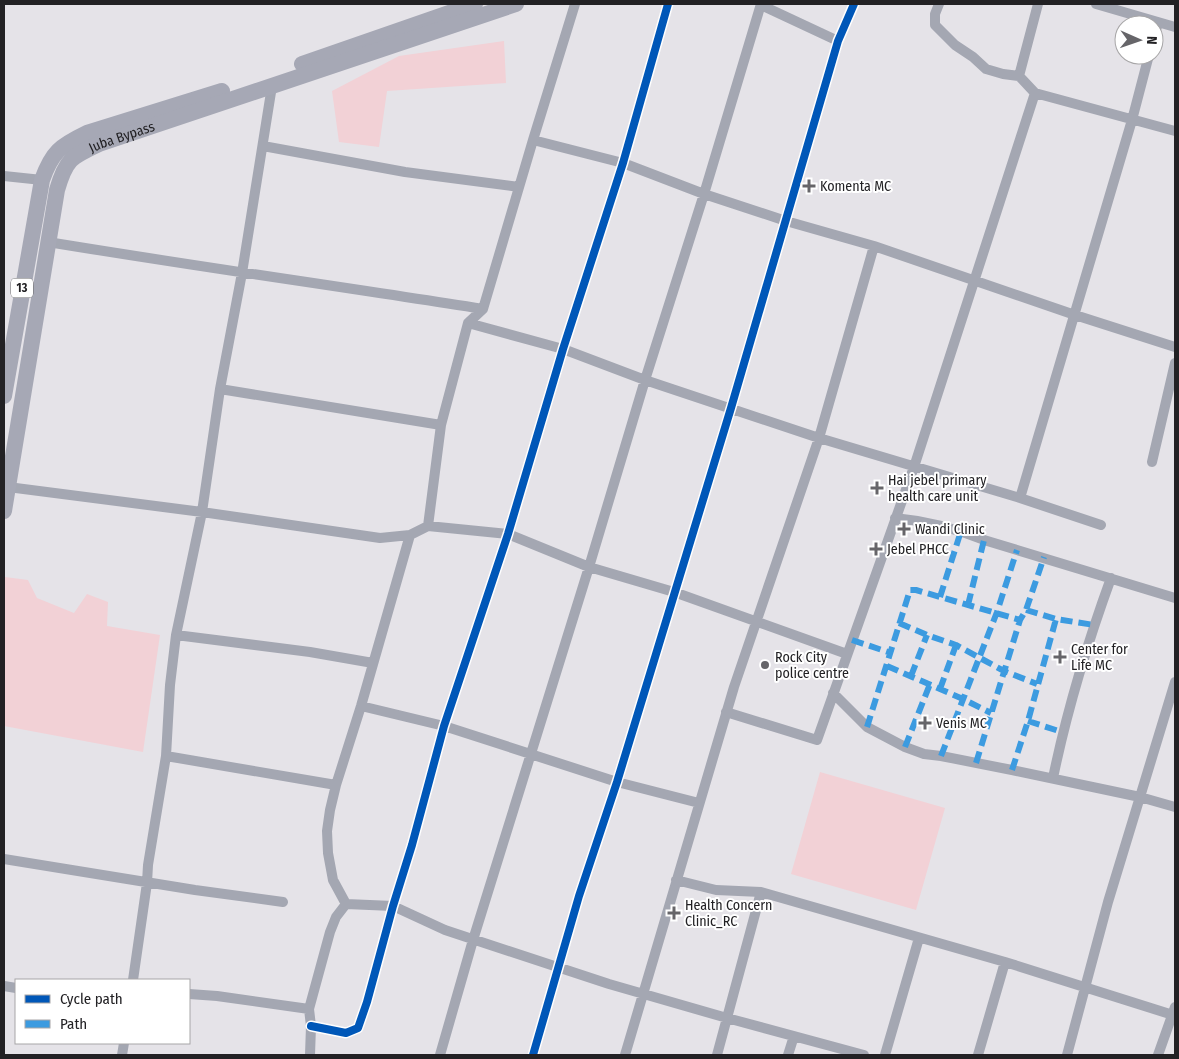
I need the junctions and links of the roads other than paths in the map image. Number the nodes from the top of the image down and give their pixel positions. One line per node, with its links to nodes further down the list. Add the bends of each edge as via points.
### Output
1 (475, 4): 22 (main road, Juba Bypass, via 252,82 87,133 54,153)
2 (516, 4): 14 (main road, Juba Bypass)
3 (576, 4): 18 (street)
4 (668, 4): 20 (street)
5 (761, 4): 11 (street); 24 (street)
6 (854, 4): 11 (street)
7 (939, 4): 13 (street, via 935,25 955,45 986,70)
8 (1038, 4): 13 (street)
9 (1096, 4): 10 (street)
10 (1134, 15)
11 (838, 41): 25 (street)
12 (1147, 65): 16 (street)
13 (1019, 76): 15 (street)
14 (272, 86): 19 (street); 26 (main road, Juba Bypass, via 76,154 63,170)
15 (1035, 93): 16 (street); 29 (street)
16 (1132, 120): 17 (street); 31 (street)
17 (1175, 131)
18 (533, 140): 20 (street); 23 (street)
19 (263, 146): 23 (street, via 405,172); 28 (street)
20 (623, 163): 24 (street); 34 (street)
21 (4, 176): 22 (street)
22 (42, 180): 39 (main road, Juba Bypass / 13)
23 (519, 187): 30 (street)
24 (704, 194): 25 (street); 36 (street)
25 (786, 220): 27 (street); 40 (street)
26 (48, 242): 28 (street); 45 (main road, Juba Bypass)
27 (874, 246): 29 (street); 42 (street)
28 (242, 273): 30 (street); 38 (street)
29 (975, 281): 31 (street); 44 (street)
30 (483, 309): 32 (street)
31 (1075, 315): 33 (street); 46 (street)
32 (468, 323): 34 (street); 41 (street)
33 (1175, 347)
34 (563, 349): 36 (street); 52 (street)
35 (1175, 363): 37 (street)
36 (644, 380): 40 (street); 54 (street)
37 (1172, 387): 43 (street)
38 (220, 389): 41 (street); 48 (street)
39 (4, 396)
40 (731, 408): 42 (street); 56 (street)
41 (441, 425): 51 (street)
42 (819, 438): 44 (street); 58 (street)
43 (1152, 462)
44 (914, 467): 46 (street); 49 (street)
45 (8, 488): 47 (main road, Juba Bypass); 48 (street)
46 (1020, 498): 50 (street)
47 (4, 511)
48 (202, 512): 53 (street, via 380,538); 59 (street)
49 (895, 518): 55 (street, via 947,527); 60 (street)
50 (1101, 525)
51 (428, 526): 52 (street); 53 (street)
52 (508, 534): 54 (street); 66 (street)
53 (410, 535): 61 (street)
54 (589, 567): 56 (street); 67 (street)
55 (1111, 578): 57 (street); 69 (street, via 1062,732)
56 (674, 592): 58 (street); 70 (street)
57 (1175, 598)
58 (757, 620): 60 (street); 65 (street)
59 (176, 635): 61 (street); 68 (street)
60 (847, 654): 63 (street)
61 (373, 663): 64 (street)
62 (1175, 682): 72 (street)
63 (834, 693): 65 (street, via 817,740); 69 (street, via 867,727 905,747 924,754)
64 (361, 706): 66 (street); 71 (street)
65 (726, 712): 73 (street)
66 (444, 726): 67 (street); 81 (street)
67 (531, 755): 70 (street); 83 (street)
68 (166, 756): 71 (street); 77 (street)
69 (1053, 778): 72 (street)
70 (617, 782): 73 (street); 85 (street)
71 (336, 785): 80 (street, via 328,824 328,854 334,880)
72 (1140, 797): 74 (street); 87 (street)
73 (699, 803): 76 (street)
74 (1175, 807)
75 (4, 859): 77 (street)
76 (676, 880): 78 (street, via 716,890); 88 (street)
77 (147, 883): 79 (street); 86 (street)
78 (761, 892): 82 (street); 92 (street)
79 (283, 902)
80 (346, 904): 81 (street); 90 (street, via 333,924)
81 (393, 906): 83 (street); 93 (street, via 358,1028 346,1033)
82 (919, 938): 84 (street); 102 (street)
83 (473, 940): 85 (street); 96 (street)
84 (1005, 962): 87 (street); 103 (street)
85 (558, 966): 88 (street); 97 (street)
86 (133, 979)
87 (1085, 989): 91 (street); 104 (street)
88 (642, 993): 92 (street); 98 (street)
89 (190, 994): 90 (street)
90 (309, 1009): 93 (street)
91 (1174, 1011): 105 (street)
92 (727, 1018): 94 (street); 99 (street)
93 (311, 1026): 95 (street)
94 (794, 1036): 100 (street); 101 (street)
95 (310, 1055)
96 (440, 1055)
97 (533, 1055)
98 (625, 1055)
99 (717, 1055)
100 (788, 1055)
101 (864, 1055)
102 (885, 1055)
103 (978, 1055)
104 (1067, 1055)
105 (1158, 1055)

